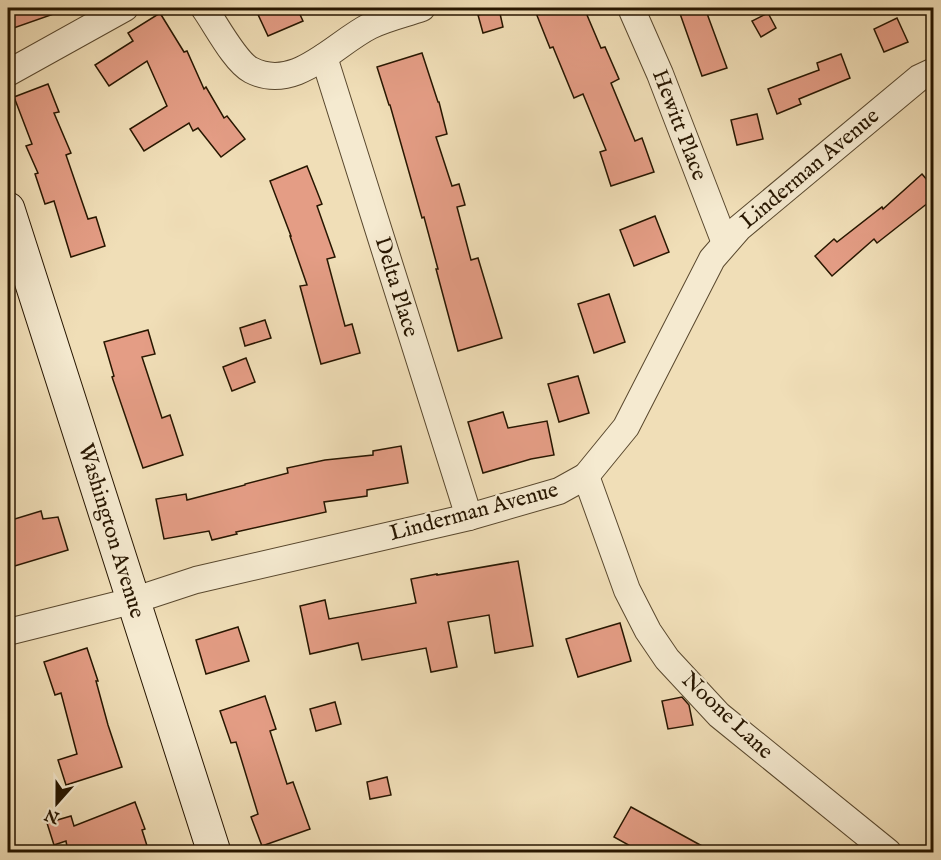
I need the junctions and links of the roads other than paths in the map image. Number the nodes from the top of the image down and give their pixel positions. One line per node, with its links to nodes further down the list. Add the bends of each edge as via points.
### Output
1 (125, 8): 7 (street)
2 (204, 8): 5 (street, via 250,70 275,78)
3 (422, 8): 5 (street, via 370,26)
4 (631, 8): 9 (street, Hewitt Place)
5 (324, 57): 11 (street, Delta Place)
6 (933, 71): 9 (street, Linderman Avenue, via 919,78)
7 (8, 73)
8 (8, 209): 12 (main road, Washington Avenue)
9 (725, 243): 10 (street, Linderman Avenue, via 712,259 626,427)
10 (586, 476): 11 (street, Linderman Avenue, via 559,491); 15 (street, Noone Lane, via 627,590 667,659 719,715)
11 (469, 517): 12 (street, Linderman Avenue, via 196,580)
12 (132, 601): 13 (street, Linderman Avenue); 14 (main road, Washington Avenue)
13 (8, 632)
14 (214, 852)
15 (888, 852)

